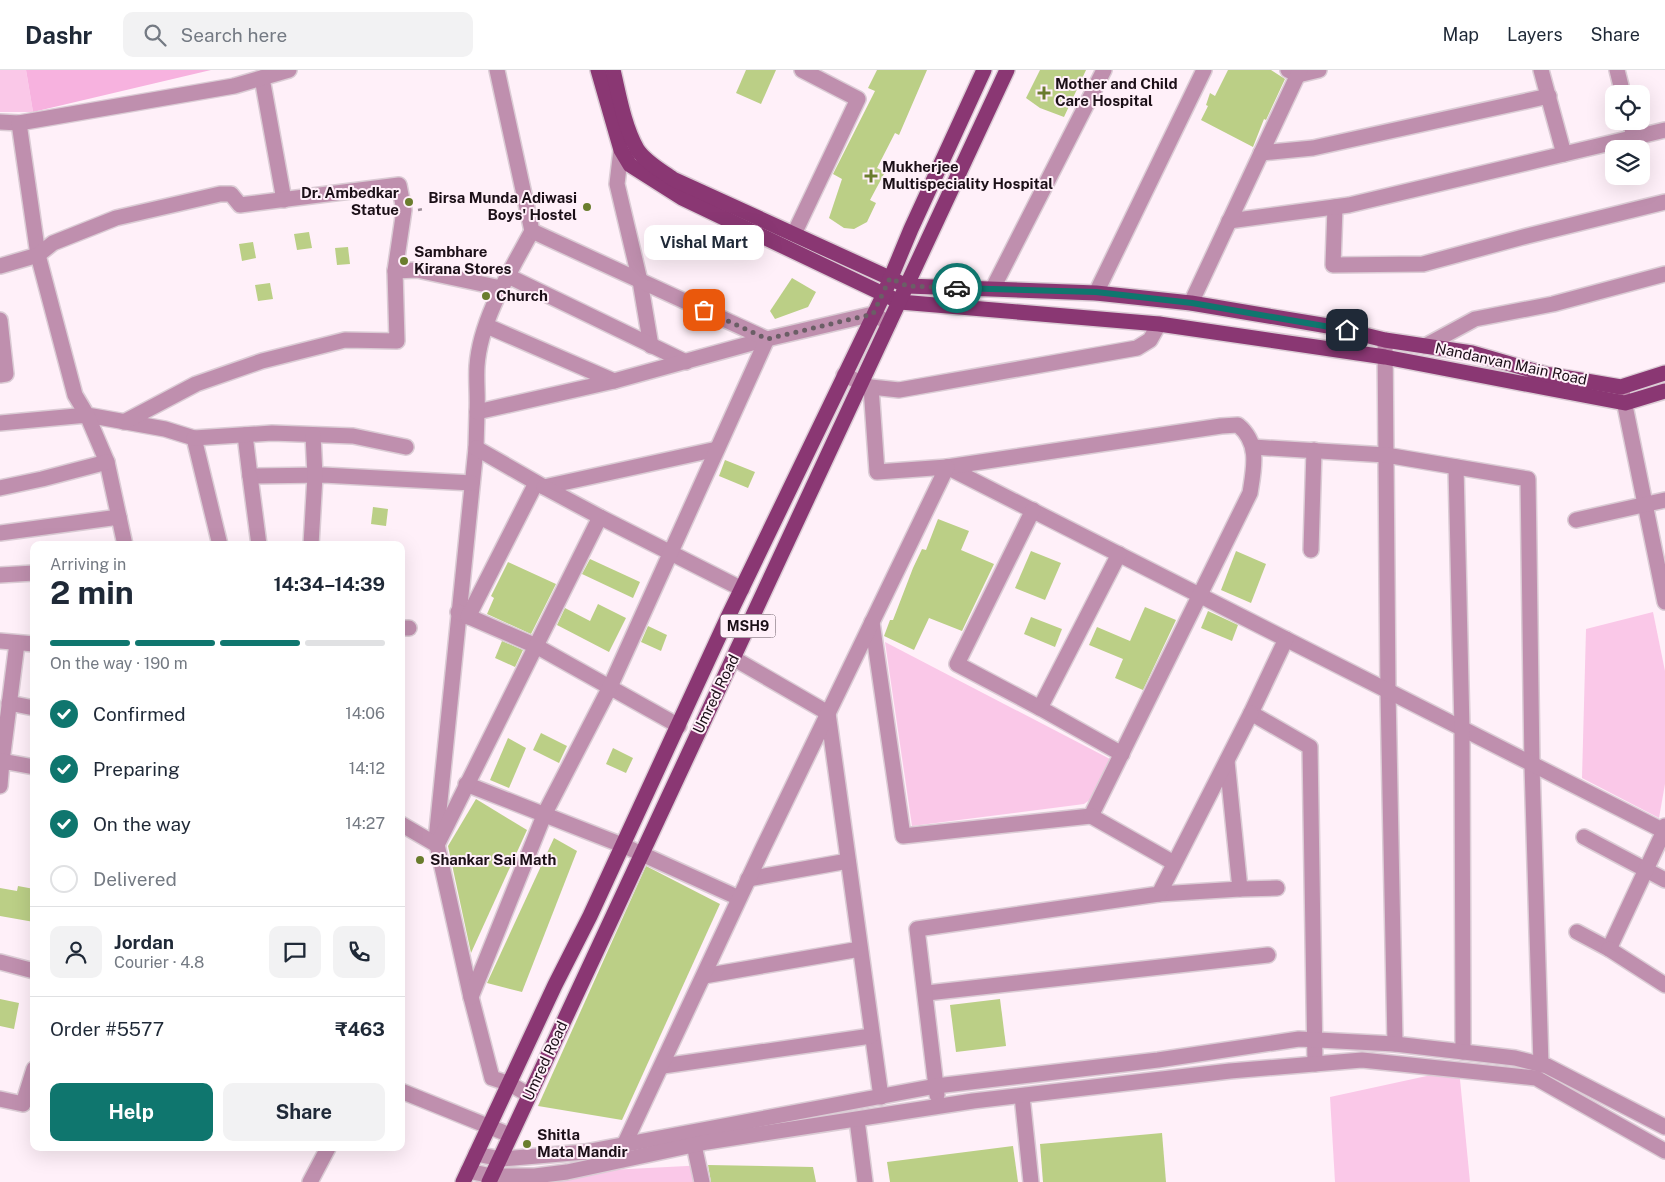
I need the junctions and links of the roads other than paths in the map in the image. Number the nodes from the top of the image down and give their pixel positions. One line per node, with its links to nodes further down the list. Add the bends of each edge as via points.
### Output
1 (290, 70): 14 (street)
2 (496, 70): 29 (street)
3 (598, 70): 22 (main road)
4 (613, 70): 30 (main road, Nandanvan Main Road, via 638,150 651,163 673,179)
5 (802, 70): 30 (street, via 858,99)
6 (984, 70): 35 (main road)
7 (1007, 70): 38 (main road, Umred Road / MSH9)
8 (1104, 70): 39 (street)
9 (1204, 70): 40 (street)
10 (1319, 70): 13 (street)
11 (1542, 70): 16 (street)
12 (1617, 70): 15 (street)
13 (1295, 72): 23 (street)
14 (262, 78): 18 (street, via 234,86); 25 (street)
15 (1621, 85)
16 (1548, 96): 23 (street, via 1313,148); 24 (street)
17 (0, 122): 18 (street)
18 (19, 123): 31 (street)
19 (1632, 130): 21 (street)
20 (1665, 130): 21 (street)
21 (1634, 138): 24 (street)
22 (621, 150): 36 (street, via 618,184); 41 (main road, via 630,165 682,198)
23 (1260, 153): 28 (street)
24 (1564, 154): 27 (street)
25 (284, 200): 31 (street, via 240,206 231,194 171,204 116,218 53,243); 33 (street, via 399,185 404,210)
26 (1665, 202): 27 (street, via 1423,264 1333,266)
27 (1335, 207): 28 (street)
28 (1229, 221): 43 (street)
29 (532, 231): 36 (street); 37 (street)
30 (794, 234): 35 (main road, Nandanvan Main Road)
31 (38, 255): 32 (street); 64 (street, via 75,395)
32 (0, 266)
33 (396, 271): 37 (street, via 417,270); 65 (street, via 396,341 345,340 262,361 196,384)
34 (1665, 274): 52 (street, via 1553,304 1475,319)
35 (890, 278): 38 (main road, Nandanvan Main Road); 41 (main road)
36 (640, 281): 49 (street); 51 (street)
37 (505, 282): 48 (street); 51 (street)
38 (907, 286): 39 (main road, Nandanvan Main Road); 42 (main road, Umred Road / MSH9)
39 (993, 288): 40 (main road, Nandanvan Main Road)
40 (1096, 292): 43 (main road, Nandanvan Main Road)
41 (884, 294): 42 (main road); 44 (main road)
42 (900, 302): 46 (main road, Umred Road / MSH9); 47 (main road)
43 (1192, 303): 50 (main road, Nandanvan Main Road, via 1328,326)
44 (873, 314): 46 (street); 49 (street); 57 (main road)
45 (0, 320): 56 (street, via 6,374)
46 (889, 323): 59 (main road, Umred Road / MSH9)
47 (1159, 324): 53 (main road); 59 (street, via 1150,340 1137,348 899,390)
48 (487, 326): 58 (street); 63 (street, via 477,365)
49 (767, 339): 54 (street); 73 (street)
50 (1385, 340): 52 (main road, Nandanvan Main Road); 53 (street)
51 (651, 346): 54 (street)
52 (1425, 346): 60 (main road, Nandanvan Main Road, via 1472,353 1545,374)
53 (1385, 356): 62 (main road); 75 (street)
54 (686, 362): 58 (street)
55 (1665, 372): 60 (main road, Nandanvan Main Road)
56 (0, 375)
57 (844, 375): 59 (street); 100 (main road)
58 (614, 381): 63 (street)
59 (866, 385): 77 (street, via 877,472); 110 (main road, Umred Road / MSH9)
60 (1621, 387): 62 (street)
61 (1665, 391): 62 (main road)
62 (1625, 403): 85 (street)
63 (477, 412): 72 (street)
64 (87, 415): 65 (street); 66 (street); 76 (street)
65 (124, 422): 69 (street)
66 (0, 423)
67 (313, 434): 68 (street); 70 (street, via 353,436); 80 (street)
68 (245, 435): 69 (street); 79 (street)
69 (194, 438): 92 (street)
70 (406, 447)
71 (1253, 447): 74 (street); 77 (street, via 1238,425 1221,426); 101 (street, via 1255,463 1250,493)
72 (476, 448): 81 (street); 82 (street)
73 (717, 449): 82 (street); 96 (street)
74 (1314, 450): 75 (street); 95 (street)
75 (1386, 455): 78 (street); 112 (street)
76 (107, 462): 83 (street); 87 (street)
77 (947, 467): 86 (street); 104 (street)
78 (1456, 467): 119 (street); 123 (street, via 1528,479)
79 (250, 476): 80 (street); 93 (street)
80 (315, 476): 81 (street); 94 (street)
81 (472, 483): 103 (street)
82 (540, 485): 88 (street); 103 (street)
83 (0, 488)
84 (1665, 500): 85 (street)
85 (1645, 504): 89 (street); 102 (street)
86 (1033, 510): 97 (street); 115 (street, via 957,664)
87 (119, 517): 90 (street); 91 (street)
88 (600, 517): 96 (street); 109 (street)
89 (1576, 520)
90 (0, 534)
91 (124, 541)
92 (219, 541)
93 (258, 541)
94 (311, 541)
95 (1312, 550)
96 (671, 553): 100 (street); 111 (street)
97 (1119, 554): 101 (street); 115 (street)
98 (30, 573): 99 (street)
99 (0, 575)
100 (742, 589): 118 (main road)
101 (1200, 595): 105 (street); 120 (street)
102 (1665, 599)
103 (463, 614): 109 (street); 132 (street)
104 (872, 622): 116 (street); 128 (street, via 903,836)
105 (1286, 640): 112 (street); 117 (street)
106 (0, 641): 107 (street)
107 (17, 643): 108 (street); 113 (street)
108 (30, 644)
109 (536, 646): 111 (street); 125 (street)
110 (733, 658): 116 (street); 134 (main road, Umred Road / MSH9)
111 (610, 687): 118 (street); 127 (street)
112 (1388, 692): 119 (street); 158 (street)
113 (9, 703): 114 (street); 121 (street)
114 (30, 707)
115 (1040, 708): 120 (street)
116 (828, 712): 135 (street); 138 (street)
117 (1251, 713): 122 (street); 157 (street, via 1310,747)
118 (679, 726): 133 (main road)
119 (1462, 729): 123 (street); 159 (street)
120 (1122, 754): 128 (street)
121 (2, 761): 124 (street); 126 (street)
122 (1226, 761): 136 (street); 141 (street)
123 (1532, 765): 130 (street); 161 (street)
124 (30, 766)
125 (466, 784): 127 (street); 132 (street)
126 (0, 786)
127 (544, 813): 133 (street); 153 (street)
128 (1091, 816): 136 (street)
129 (405, 826): 132 (street)
130 (1664, 829): 137 (street)
131 (1584, 837): 137 (street)
132 (437, 845): 153 (street)
133 (622, 845): 134 (street); 154 (main road)
134 (642, 853): 143 (street); 155 (main road, Umred Road / MSH9)
135 (848, 861): 138 (street); 145 (street)
136 (1174, 863): 142 (street)
137 (1646, 870): 139 (street); 146 (street)
138 (748, 879): 143 (street)
139 (1665, 880)
140 (1277, 888): 141 (street)
141 (1240, 889): 142 (street)
142 (1158, 894): 152 (street, via 917,929)
143 (739, 898): 150 (street)
144 (1577, 932): 146 (street)
145 (860, 949): 150 (street); 156 (street)
146 (1609, 949): 151 (street)
147 (1268, 955): 152 (street)
148 (0, 962): 149 (street)
149 (30, 969)
150 (704, 976): 162 (street)
151 (1665, 985)
152 (926, 994): 165 (street)
153 (471, 997): 164 (street, via 492,1078)
154 (544, 1010): 155 (main road); 164 (main road)
155 (565, 1020): 167 (main road, Umred Road / MSH9)
156 (872, 1036): 162 (street); 169 (street)
157 (1316, 1040): 158 (street); 160 (street); 165 (street, via 1299,1039 1158,1060)
158 (1395, 1044): 159 (street)
159 (1463, 1052): 161 (street, via 1515,1058)
160 (1315, 1064): 168 (street); 179 (street, via 1362,1060 1536,1078)
161 (1541, 1065): 174 (street)
162 (663, 1066): 176 (street)
163 (30, 1082): 170 (street, via 23,1104)
164 (510, 1084): 167 (street); 173 (main road)
165 (936, 1086): 169 (street); 171 (street)
166 (405, 1093): 173 (street)
167 (529, 1096): 175 (main road, Umred Road / MSH9)
168 (1022, 1096): 171 (street); 187 (street)
169 (881, 1097): 176 (street)
170 (0, 1099)
171 (938, 1107): 172 (street)
172 (857, 1120): 177 (street); 186 (street)
173 (489, 1126): 175 (street); 180 (main road)
174 (1665, 1127)
175 (510, 1135): 181 (main road, Umred Road / MSH9)
176 (625, 1143): 181 (street, via 585,1152)
177 (694, 1145): 183 (street, via 568,1172); 185 (street)
178 (326, 1151): 184 (street)
179 (1665, 1151)
180 (476, 1154): 181 (street); 182 (main road)
181 (501, 1158): 183 (main road, Umred Road / MSH9)
182 (465, 1176): 183 (street)
183 (490, 1179)
184 (310, 1182)
185 (702, 1182)
186 (866, 1182)
187 (1031, 1182)

